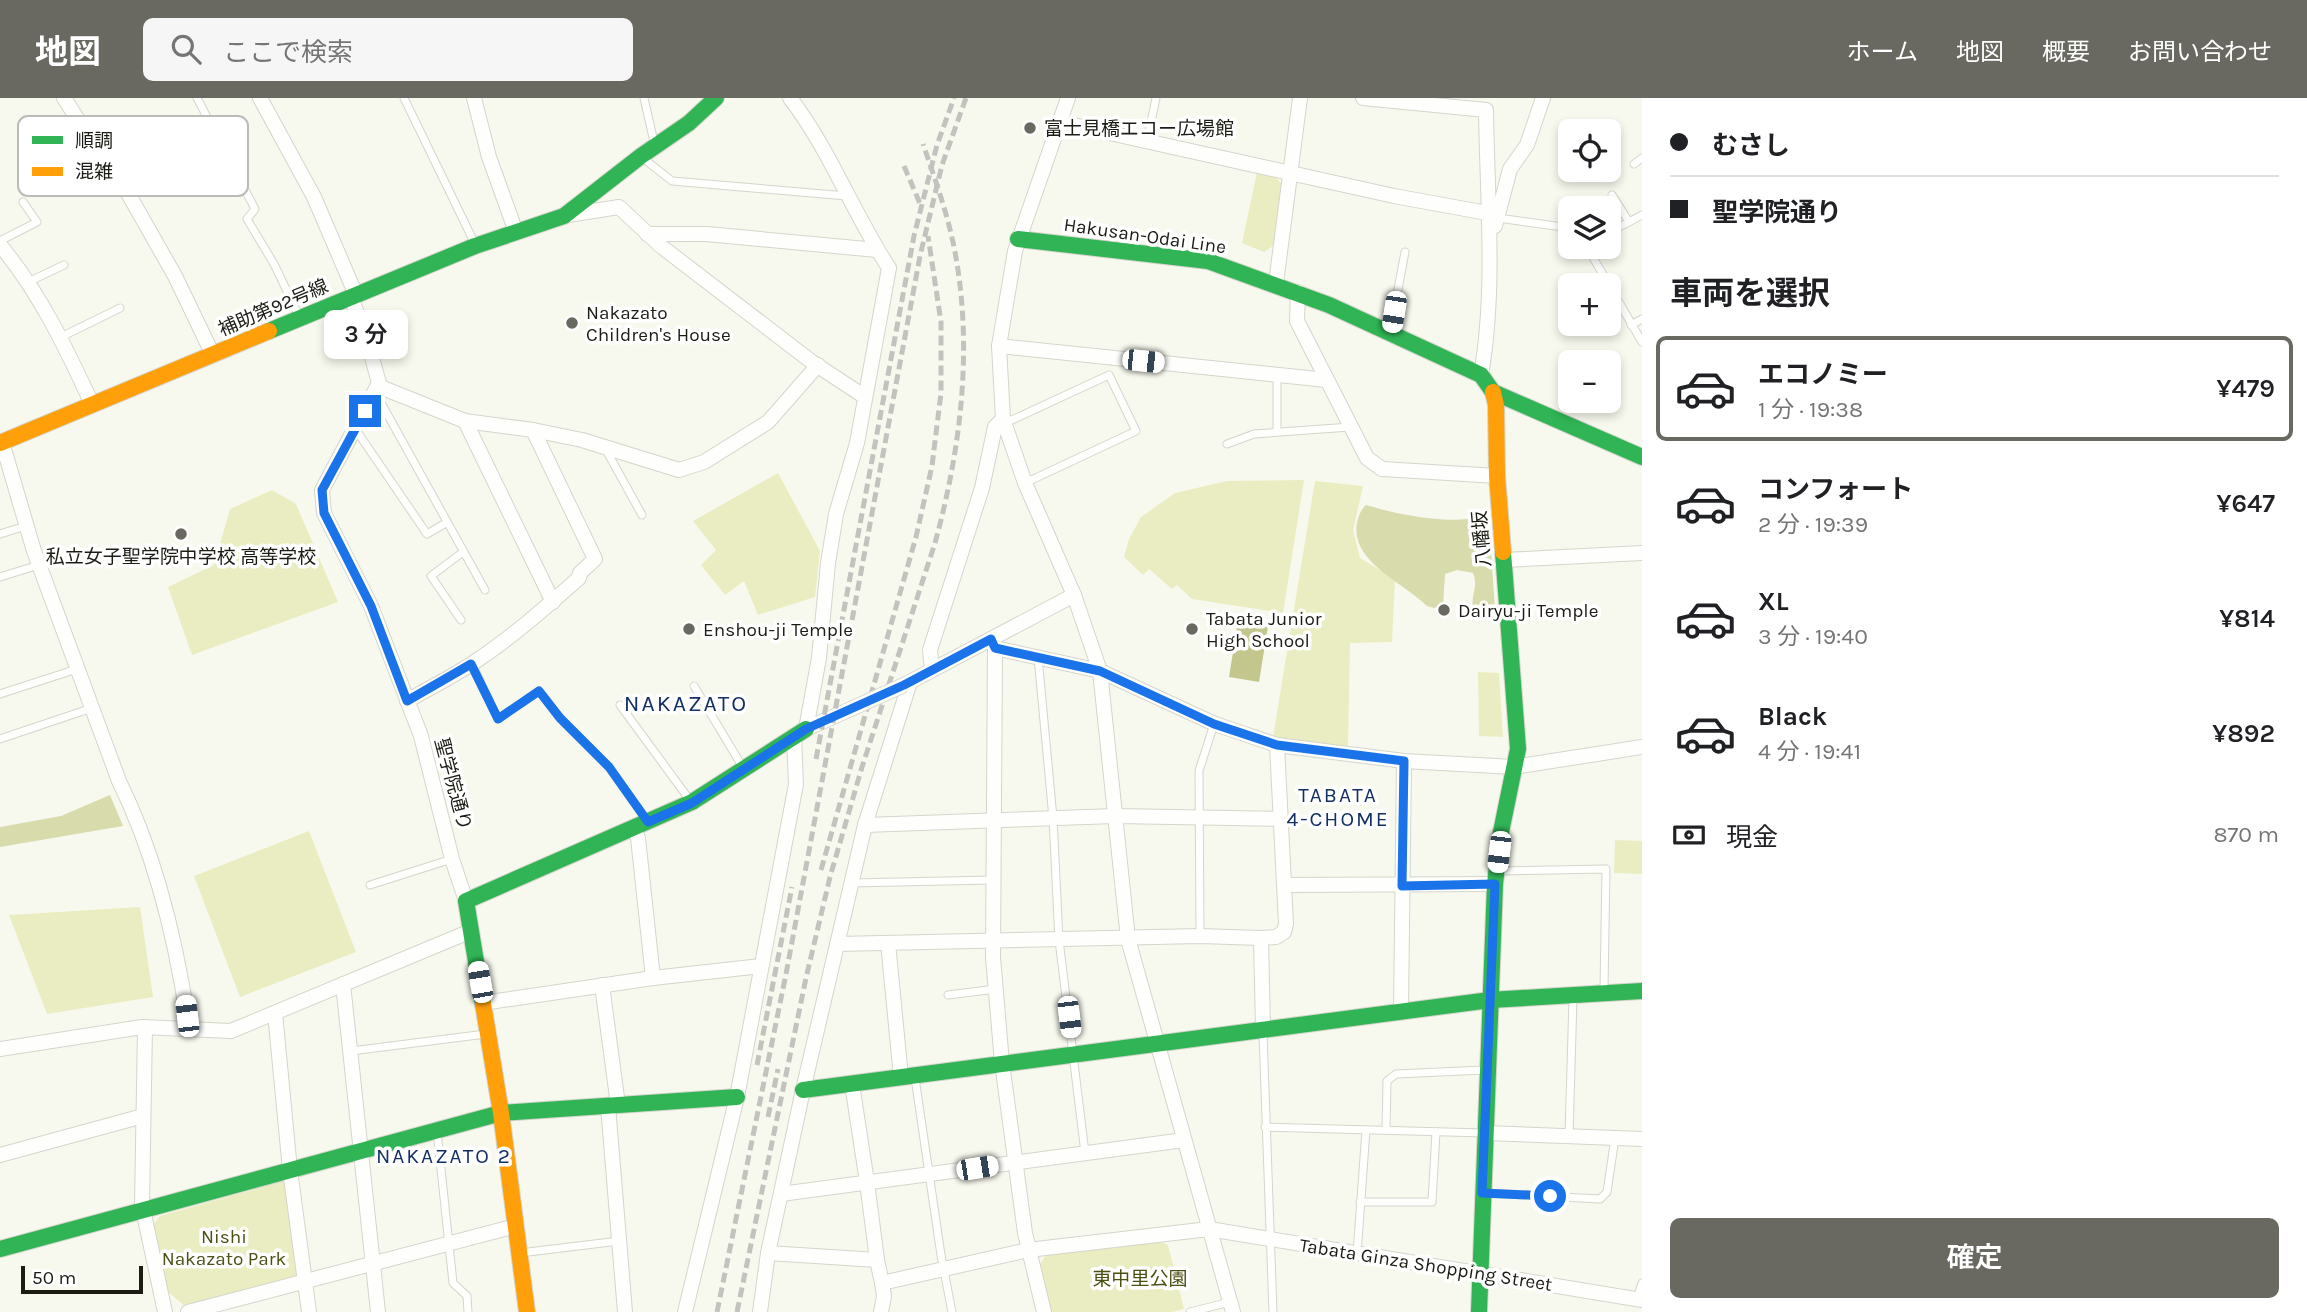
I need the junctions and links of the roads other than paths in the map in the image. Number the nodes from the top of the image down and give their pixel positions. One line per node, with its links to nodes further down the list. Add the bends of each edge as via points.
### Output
1 (64, 98): 14 (street)
2 (197, 98): 15 (lane)
3 (260, 98): 47 (street, via 314,197)
4 (404, 98): 39 (lane)
5 (474, 98): 35 (street)
6 (644, 98): 18 (lane)
7 (716, 98): 18 (street, 補助第92号線)
8 (790, 98): 26 (street, via 820,142)
9 (1068, 98): 16 (street)
10 (1156, 98): 17 (lane)
11 (1300, 98): 21 (street)
12 (1363, 98): 31 (street, via 1486,110)
13 (1544, 98): 31 (street)
14 (75, 116)
15 (206, 116)
16 (1060, 122): 17 (street); 37 (street)
17 (1147, 142): 21 (street)
18 (648, 151): 22 (street, 補助第92号線); 26 (lane, via 673,181)
19 (1642, 159): 20 (lane)
20 (1634, 164)
21 (1291, 172): 31 (street); 45 (street)
22 (599, 189): 28 (street); 30 (street, 補助第92号線)
23 (1612, 195): 32 (lane)
24 (130, 196): 56 (street)
25 (248, 196): 49 (lane, via 255,209 247,219)
26 (847, 196): 40 (street)
27 (23, 202): 38 (lane, via 37,222)
28 (619, 207): 30 (street); 36 (street)
29 (1642, 215): 32 (lane)
30 (564, 216): 35 (street, 補助第92号線)
31 (1492, 216): 33 (lane); 59 (street, via 1488,337)
32 (1629, 222): 34 (lane)
33 (1558, 226)
34 (1621, 226)
35 (516, 232): 39 (street, 補助第92号線)
36 (647, 234): 40 (street, via 707,234); 57 (street)
37 (1018, 239): 45 (street, Hakusan-Odai Line, via 1208,261); 55 (street)
38 (0, 243): 44 (street)
39 (475, 246): 47 (street, 補助第92号線)
40 (877, 250): 63 (street, via 889,268)
41 (1405, 252): 52 (lane)
42 (1594, 259): 51 (lane)
43 (64, 265): 44 (lane)
44 (28, 282): 53 (street)
45 (1276, 283): 46 (street, Hakusan-Odai Line)
46 (1298, 292): 52 (street, Hakusan-Odai Line); 60 (street, via 1297,321)
47 (354, 296): 49 (street, 補助第92号線); 61 (street, via 379,383)
48 (120, 308): 53 (lane)
49 (300, 319): 56 (street, 補助第92号線)
50 (1642, 319): 51 (lane)
51 (1631, 325): 54 (lane)
52 (1390, 333): 59 (street, Hakusan-Odai Line)
53 (61, 337): 64 (street)
54 (1642, 342)
55 (999, 346): 58 (street); 65 (street)
56 (214, 355): 64 (street, 補助第92号線)
57 (818, 365): 63 (street); 73 (street, via 768,422 704,462 679,470)
58 (1277, 375): 60 (street); 70 (lane)
59 (1481, 375): 62 (street)
60 (1327, 380): 67 (street)
61 (376, 389): 66 (street); 68 (street, 聖学院通り); 78 (lane)
62 (1493, 392): 74 (street); 75 (street, 八幡坂)
63 (865, 397): 103 (street, via 834,527 818,663)
64 (92, 404): 71 (street, 補助第92号線)
65 (1003, 419): 76 (street); 76 (lane, via 1012,420 1109,375 1136,432); 94 (street, via 996,427 982,488 930,650)
66 (465, 422): 69 (street); 88 (street)
67 (1351, 427): 70 (lane); 75 (street, via 1367,458 1382,469)
68 (356, 430): 78 (lane, via 427,534); 99 (street, 聖学院通り, via 322,490 324,513 371,606)
69 (533, 430): 73 (street); 88 (street, via 595,559)
70 (1277, 432): 72 (lane, via 1254,433)
71 (1, 443): 79 (street)
72 (1227, 444)
73 (605, 447): 77 (lane)
74 (1642, 457)
75 (1497, 476): 83 (street, 八幡坂)
76 (1025, 483): 87 (street)
77 (642, 514)
78 (446, 523): 81 (lane)
79 (27, 526): 80 (lane); 84 (street)
80 (0, 534)
81 (463, 552): 86 (lane); 89 (lane, via 431,576)
82 (1642, 553): 83 (street)
83 (1504, 560): 108 (street, 八幡坂, via 1518,749)
84 (39, 565): 85 (lane); 93 (street)
85 (0, 577)
86 (485, 590)
87 (1074, 595): 90 (street); 95 (street)
88 (553, 601): 92 (street)
89 (461, 620)
90 (993, 643): 91 (street); 94 (street); 114 (street)
91 (1038, 657): 95 (street); 112 (lane)
92 (471, 664): 99 (street); 116 (lane, via 498,719 539,691 609,767)
93 (78, 669): 98 (lane); 101 (street)
94 (932, 670): 96 (street)
95 (1100, 671): 102 (street); 111 (street)
96 (907, 683): 103 (street, bridge); 117 (street)
97 (694, 686): 109 (lane)
98 (0, 694)
99 (407, 701): 118 (street, 聖学院通り, via 421,736)
100 (620, 705): 110 (lane)
101 (93, 708): 104 (lane); 148 (street, via 163,897)
102 (1214, 724): 105 (street); 113 (lane, via 1199,771)
103 (800, 733): 109 (street); 134 (street, via 796,784)
104 (0, 739)
105 (1277, 745): 107 (street); 115 (street)
106 (1642, 747): 108 (street)
107 (1404, 761): 108 (street); 124 (street)
108 (1514, 767): 119 (street, 八幡坂)
109 (744, 770): 110 (street)
110 (692, 803): 116 (street)
111 (1115, 816): 112 (street); 113 (street); 129 (street)
112 (1053, 818): 114 (street); 131 (lane)
113 (1198, 818): 115 (street); 127 (lane)
114 (993, 819): 117 (street); 120 (street)
115 (1280, 819): 123 (street)
116 (640, 825): 125 (street); 135 (street)
117 (864, 825): 121 (street)
118 (452, 859): 122 (lane); 125 (street, 聖学院通り)
119 (1496, 878): 124 (street); 140 (lane, via 1606,869); 143 (street, 八幡坂)
120 (992, 880): 121 (lane); 130 (street)
121 (852, 883): 133 (street)
122 (370, 885)
123 (1285, 885): 124 (street); 128 (street, via 1284,932)
124 (1402, 886): 145 (street)
125 (466, 901): 126 (street, 聖学院通り)
126 (471, 931): 136 (street); 144 (street, 聖学院通り)
127 (1200, 936): 128 (street); 129 (street)
128 (1261, 938): 149 (street)
129 (1128, 939): 131 (street); 151 (street)
130 (992, 940): 131 (street); 132 (street); 138 (street)
131 (1059, 940): 154 (lane)
132 (888, 943): 133 (street); 157 (street)
133 (838, 944): 159 (street)
134 (761, 966): 135 (street); 160 (street)
135 (653, 978): 137 (street)
136 (343, 984): 146 (street); 153 (street)
137 (602, 985): 144 (street); 161 (street)
138 (996, 989): 142 (lane); 155 (street)
139 (1642, 991): 140 (street)
140 (1604, 993): 141 (street)
141 (1573, 994): 143 (street); 170 (lane)
142 (948, 995)
143 (1490, 1000): 145 (street); 156 (street, 八幡坂)
144 (483, 1003): 150 (street, 聖学院通り)
145 (1401, 1011): 149 (street)
146 (275, 1013): 148 (street, via 231,1031); 178 (street)
147 (145, 1027): 148 (street); 152 (street); 163 (street)
148 (189, 1029)
149 (1263, 1029): 151 (street); 164 (lane)
150 (488, 1034): 153 (lane); 162 (street, 聖学院通り)
151 (1156, 1044): 154 (street); 173 (street)
152 (0, 1049)
153 (351, 1051): 174 (street)
154 (1072, 1054): 155 (street); 175 (lane)
155 (1002, 1063): 157 (street); 177 (street)
156 (1489, 1070): 166 (lane, via 1396,1074 1387,1081); 169 (street, 八幡坂)
157 (908, 1076): 158 (street); 179 (lane)
158 (852, 1084): 159 (street); 180 (street)
159 (803, 1090): 182 (street)
160 (737, 1097): 161 (street); 211 (street)
161 (613, 1106): 162 (street); 188 (street)
162 (501, 1113): 167 (street); 185 (street, 聖学院通り)
163 (143, 1116): 176 (street); 184 (street)
164 (1265, 1127): 165 (lane); 187 (lane)
165 (1366, 1130): 166 (lane); 183 (lane)
166 (1386, 1130): 168 (lane)
167 (437, 1131): 174 (street); 189 (lane)
168 (1436, 1132): 169 (lane); 183 (lane, via 1432,1202)
169 (1485, 1133): 170 (street); 181 (street, 八幡坂)
170 (1569, 1136): 171 (street)
171 (1615, 1138): 172 (street); 181 (lane, via 1607,1192 1600,1199)
172 (1642, 1139)
173 (1184, 1140): 175 (street); 186 (street)
174 (362, 1151): 178 (street); 196 (street)
175 (1085, 1153): 177 (street)
176 (0, 1156)
177 (1016, 1161): 179 (street); 191 (street)
178 (290, 1170): 184 (street); 199 (street)
179 (929, 1175): 180 (street); 197 (lane)
180 (867, 1182): 182 (street); 195 (street)
181 (1482, 1193): 198 (street, 八幡坂)
182 (781, 1194): 193 (street)
183 (1360, 1202): 194 (lane)
184 (142, 1210): 190 (street); 204 (street)
185 (516, 1226): 189 (street); 192 (street, 聖学院通り)
186 (1209, 1229): 187 (street, Tabata Ginza Shopping Street); 191 (street, Tabata Ginza Shopping Street); 203 (street)
187 (1270, 1238): 194 (street, Tabata Ginza Shopping Street); 217 (lane)
188 (619, 1241): 192 (lane); 210 (street)
189 (449, 1243): 196 (street); 208 (lane, via 453,1283 467,1296)
190 (0, 1248)
191 (1028, 1251): 197 (street, Tabata Ginza Shopping Street); 215 (street)
192 (519, 1253): 209 (street, 聖学院通り)
193 (768, 1253): 195 (street); 212 (street)
194 (1357, 1254): 198 (street, Tabata Ginza Shopping Street)
195 (877, 1260): 200 (street)
196 (373, 1264): 199 (street); 207 (street)
197 (943, 1268): 200 (street, Tabata Ginza Shopping Street); 214 (lane)
198 (1478, 1274): 202 (street, Tabata Ginza Shopping Street); 218 (street, 八幡坂)
199 (305, 1282): 205 (street); 206 (street)
200 (882, 1283): 213 (street)
201 (1642, 1283): 202 (lane)
202 (1639, 1299)
203 (1232, 1307): 216 (lane)
204 (165, 1312)
205 (188, 1312)
206 (309, 1312)
207 (378, 1312)
208 (468, 1312)
209 (527, 1312)
210 (625, 1312)
211 (685, 1312)
212 (761, 1312)
213 (881, 1312)
214 (952, 1312)
215 (1044, 1312)
216 (1191, 1312)
217 (1273, 1312)
218 (1479, 1312)

